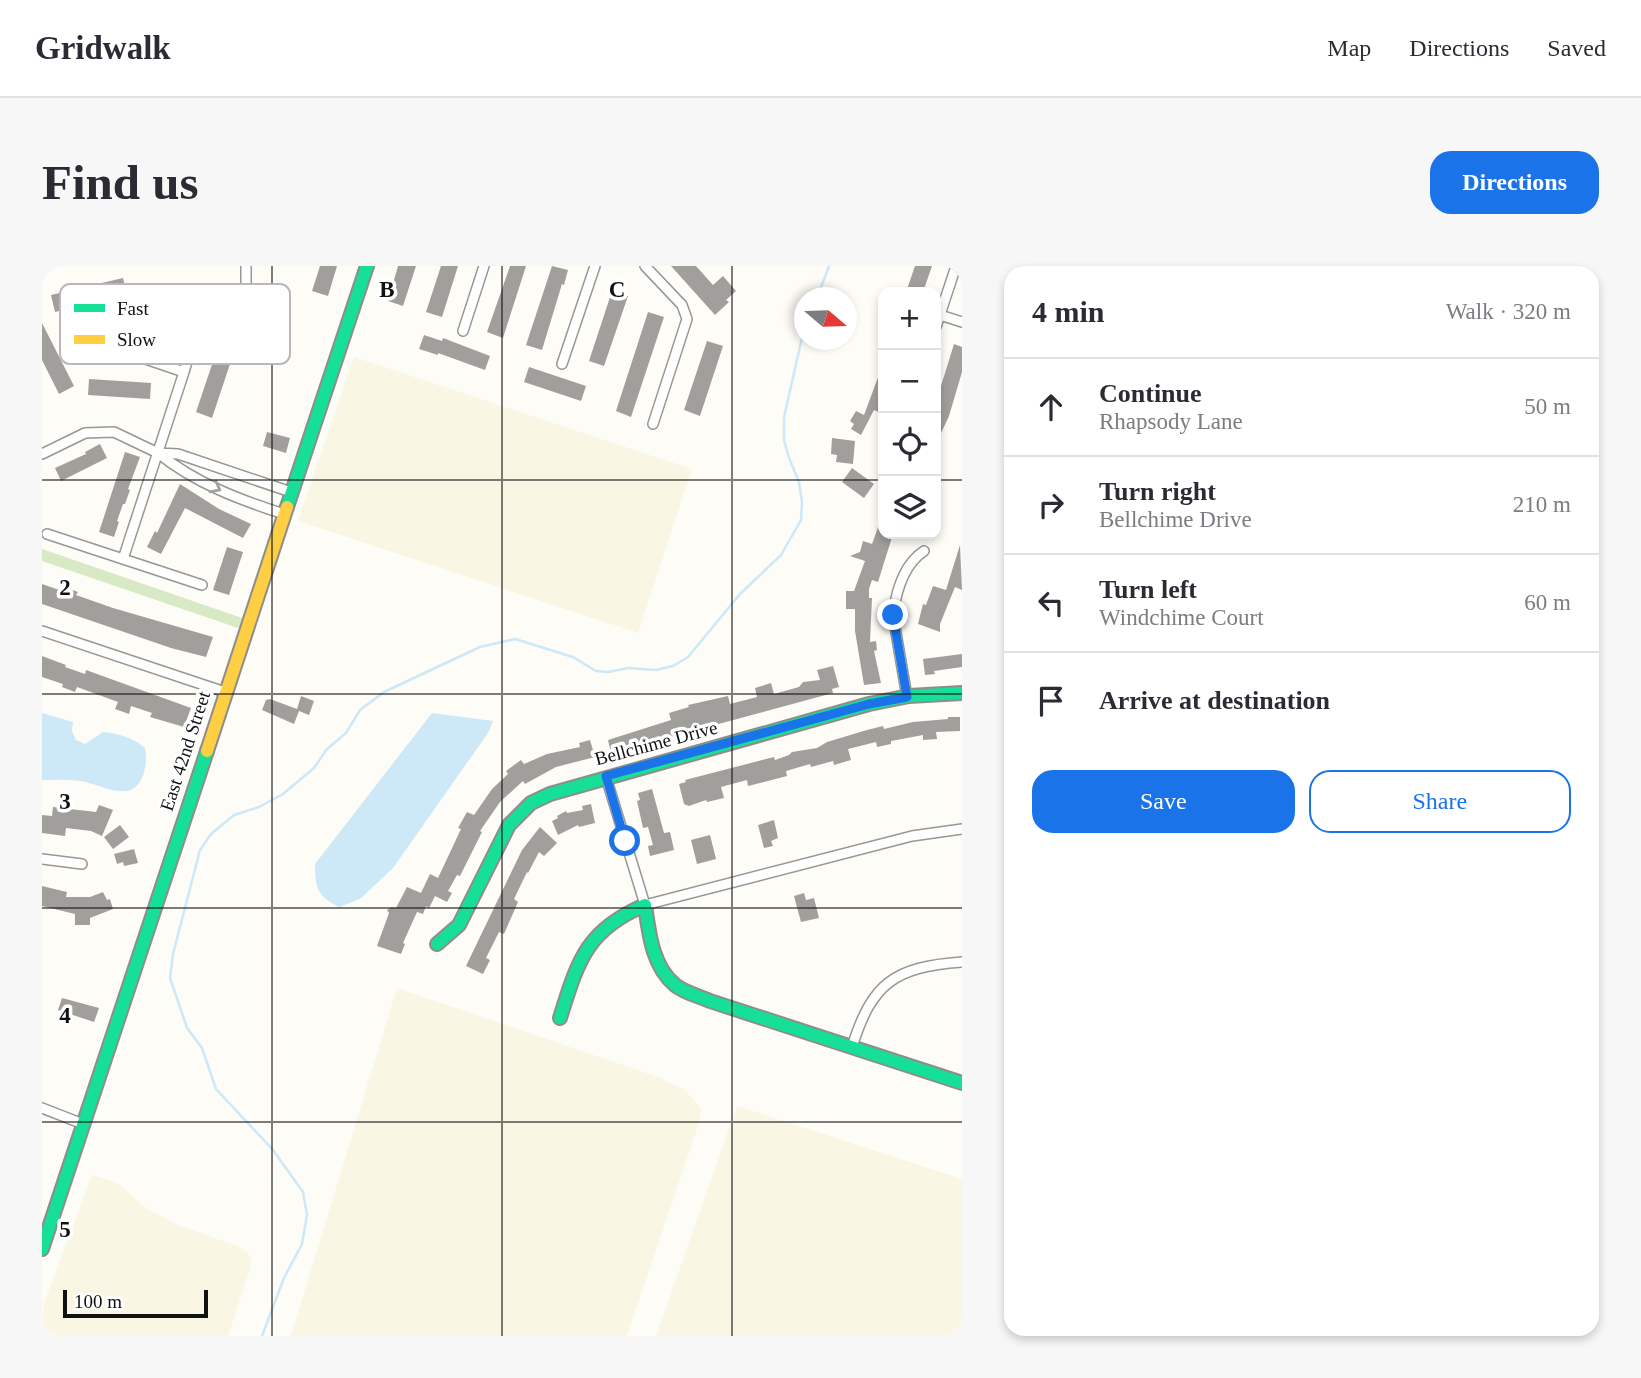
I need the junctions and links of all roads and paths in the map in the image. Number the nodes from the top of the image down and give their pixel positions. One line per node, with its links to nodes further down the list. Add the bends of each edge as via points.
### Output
1 (246, 266): 7 (street)
2 (367, 266): 19 (street, East 42nd Street)
3 (484, 266): 11 (street)
4 (595, 266): 14 (street)
5 (646, 266): 16 (street, via 682,305 687,319)
6 (956, 266): 8 (street)
7 (246, 284)
8 (941, 312)
9 (941, 315): 10 (street)
10 (962, 322)
11 (463, 331)
12 (159, 364): 15 (street)
13 (187, 364): 15 (street)
14 (562, 364)
15 (184, 372): 17 (street)
16 (653, 424)
17 (158, 453): 18 (street, via 121,434 102,431 78,436); 19 (street, via 178,454); 20 (street, one-way to 20, via 176,468 237,499); 23 (street)
18 (42, 454)
19 (291, 492): 20 (street, East 42nd Street)
20 (284, 514): 26 (street, East 42nd Street)
21 (47, 534): 23 (street)
22 (924, 551): 28 (street, via 912,558 893,615)
23 (122, 559): 24 (street)
24 (202, 585)
25 (42, 631): 26 (street)
26 (225, 692): 40 (street, East 42nd Street)
27 (962, 693): 28 (street, Bellchime Drive)
28 (907, 697): 29 (street, Bellchime Drive)
29 (606, 776): 33 (street); 34 (street, Bellchime Drive, via 531,803 509,825 458,925)
30 (962, 829): 33 (street, via 912,836)
31 (42, 859): 32 (street)
32 (82, 864)
33 (645, 905): 36 (street, via 603,926 574,973); 37 (street, via 660,969 677,987)
34 (437, 944)
35 (962, 962): 37 (street, via 921,969 890,981 864,1011)
36 (560, 1018)
37 (852, 1047): 38 (street)
38 (962, 1083)
39 (42, 1108): 40 (street)
40 (83, 1124): 41 (street, East 42nd Street)
41 (42, 1249)

